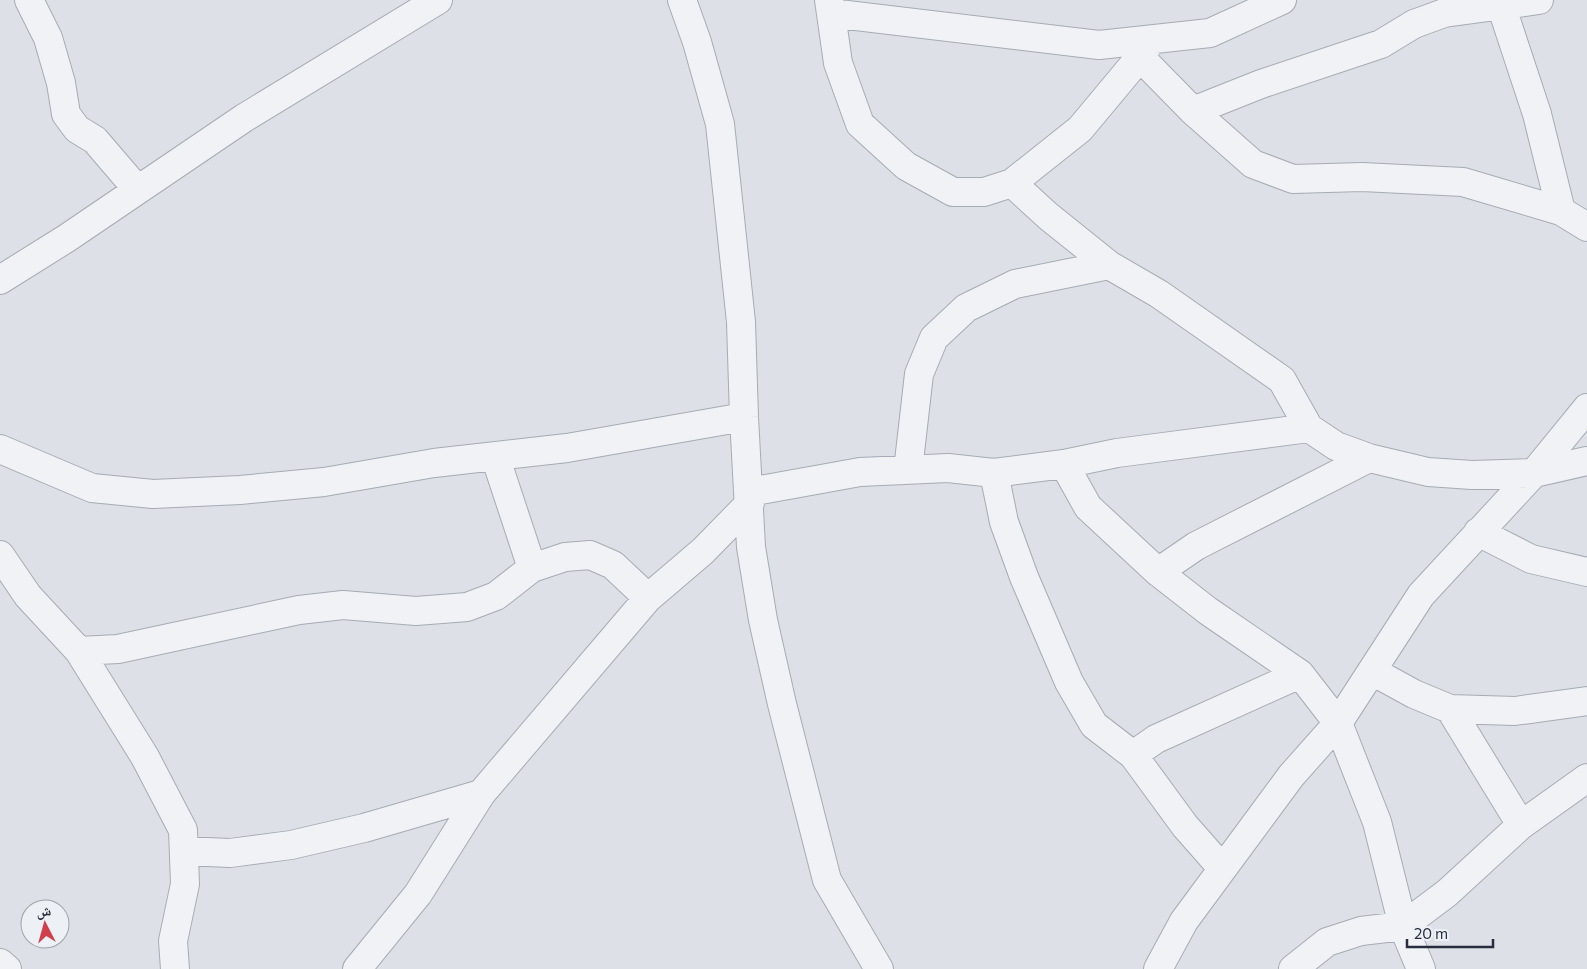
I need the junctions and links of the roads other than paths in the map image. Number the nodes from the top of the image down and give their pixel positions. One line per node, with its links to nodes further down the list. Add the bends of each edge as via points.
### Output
1 (28, 0): 11 (street, via 48,38 66,114 77,129 95,140)
2 (438, 0): 11 (street, via 244,118)
3 (682, 0): 17 (street, via 720,124 742,322)
4 (1282, 0): 8 (street, via 1210,33)
5 (1538, 0): 6 (street)
6 (1501, 5): 9 (street, via 1444,13 1414,24 1381,44 1261,84); 12 (street, via 1537,114)
7 (830, 6): 8 (street); 10 (street, via 838,63 860,124 906,166 953,192 984,192)
8 (1146, 49): 9 (street); 10 (street, via 1080,129)
9 (1193, 111): 12 (street, via 1253,164 1293,179 1362,177 1463,182)
10 (1012, 183): 14 (street)
11 (137, 189): 15 (street)
12 (1561, 211): 13 (street)
13 (1587, 227)
14 (1109, 264): 18 (street, via 1176,305 1282,380); 24 (street, via 1015,284 966,308 934,338 919,374)
15 (0, 280)
16 (1587, 408): 26 (street)
17 (744, 417): 20 (street, via 567,448); 27 (street)
18 (1309, 428): 21 (street, via 1336,446); 23 (street, via 1117,453)
19 (0, 449): 20 (street, via 92,488 153,494 324,482)
20 (494, 456): 30 (street)
21 (1369, 458): 26 (street, via 1428,472 1472,475); 31 (street, via 1196,546)
22 (1587, 461): 26 (street)
23 (1064, 464): 25 (street); 31 (street, via 1088,507)
24 (908, 470): 25 (street, via 948,468); 27 (street, via 860,472)
25 (994, 473): 40 (street, via 1004,522 1069,682 1094,725)
26 (1534, 473): 28 (street)
27 (749, 498): 33 (street, via 703,551); 51 (street, via 751,547 763,620 827,880)
28 (1478, 532): 32 (street, via 1531,559); 35 (street, via 1421,595)
29 (0, 555): 34 (street, via 28,596)
30 (532, 568): 33 (street, via 565,557 590,556 614,566); 34 (street, via 496,596 467,607 416,611 343,606 299,610 118,649)
31 (1158, 572): 36 (street, via 1208,611)
32 (1587, 572)
33 (648, 598): 42 (street)
34 (79, 651): 44 (street, via 145,757 184,830)
35 (1372, 671): 38 (street); 39 (street)
36 (1300, 674): 39 (street); 40 (street, via 1156,739)
37 (1587, 701): 38 (street, via 1515,711)
38 (1450, 709): 43 (street)
39 (1338, 723): 45 (street, via 1291,776); 46 (street, via 1377,822)
40 (1133, 755): 45 (street, via 1185,826)
41 (1587, 778): 43 (street)
42 (481, 794): 44 (street, via 364,828 291,845 230,853); 50 (street, via 418,894)
43 (1521, 825): 46 (street, via 1447,893)
44 (184, 851): 49 (street, via 185,884 174,942)
45 (1222, 868): 52 (street, via 1184,921)
46 (1403, 926): 53 (street, via 1361,930 1327,942); 54 (street)
47 (0, 963): 48 (street)
48 (7, 969)
49 (175, 969)
50 (357, 969)
51 (879, 969)
52 (1158, 969)
53 (1293, 969)
54 (1421, 969)

